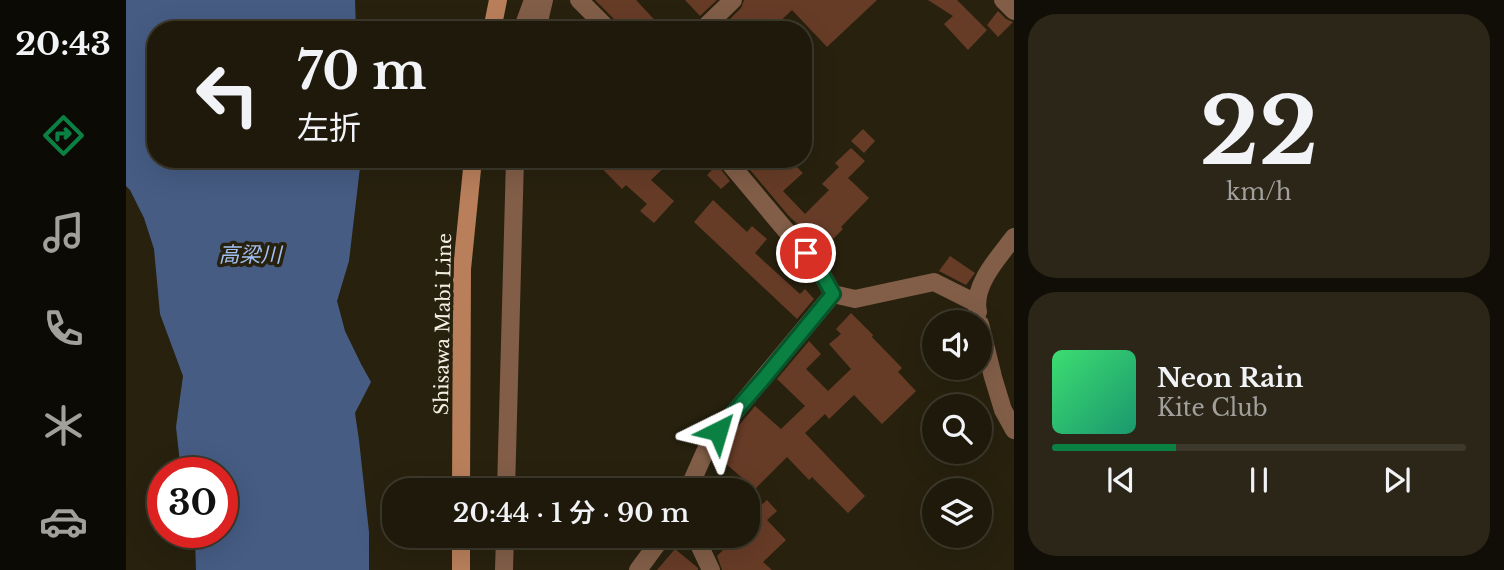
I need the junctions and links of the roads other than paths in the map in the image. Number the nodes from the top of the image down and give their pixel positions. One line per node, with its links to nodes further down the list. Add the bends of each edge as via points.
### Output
1 (498, 0): 8 (main road)
2 (533, 0): 9 (street)
3 (544, 0): 10 (street)
4 (733, 0): 12 (street)
5 (1003, 0): 7 (street)
6 (580, 1): 11 (street)
7 (1014, 11)
8 (494, 21)
9 (525, 21)
10 (539, 21)
11 (599, 21)
12 (711, 21)
13 (472, 168): 22 (main road, Shisawa Mabi Line, via 462,269)
14 (515, 168): 23 (street)
15 (734, 168): 17 (street, via 820,271)
16 (1014, 237): 18 (street, via 982,283)
17 (833, 294): 18 (street, via 855,299 934,282); 24 (street, via 709,443)
18 (976, 303): 19 (street)
19 (977, 310)
20 (992, 373): 21 (street)
21 (1014, 430)
22 (461, 478)
23 (506, 478)
24 (693, 478)
25 (461, 548): 29 (main road)
26 (505, 548): 30 (street)
27 (654, 548): 31 (street)
28 (701, 548): 32 (street)
29 (461, 570)
30 (504, 570)
31 (638, 570)
32 (711, 570)

